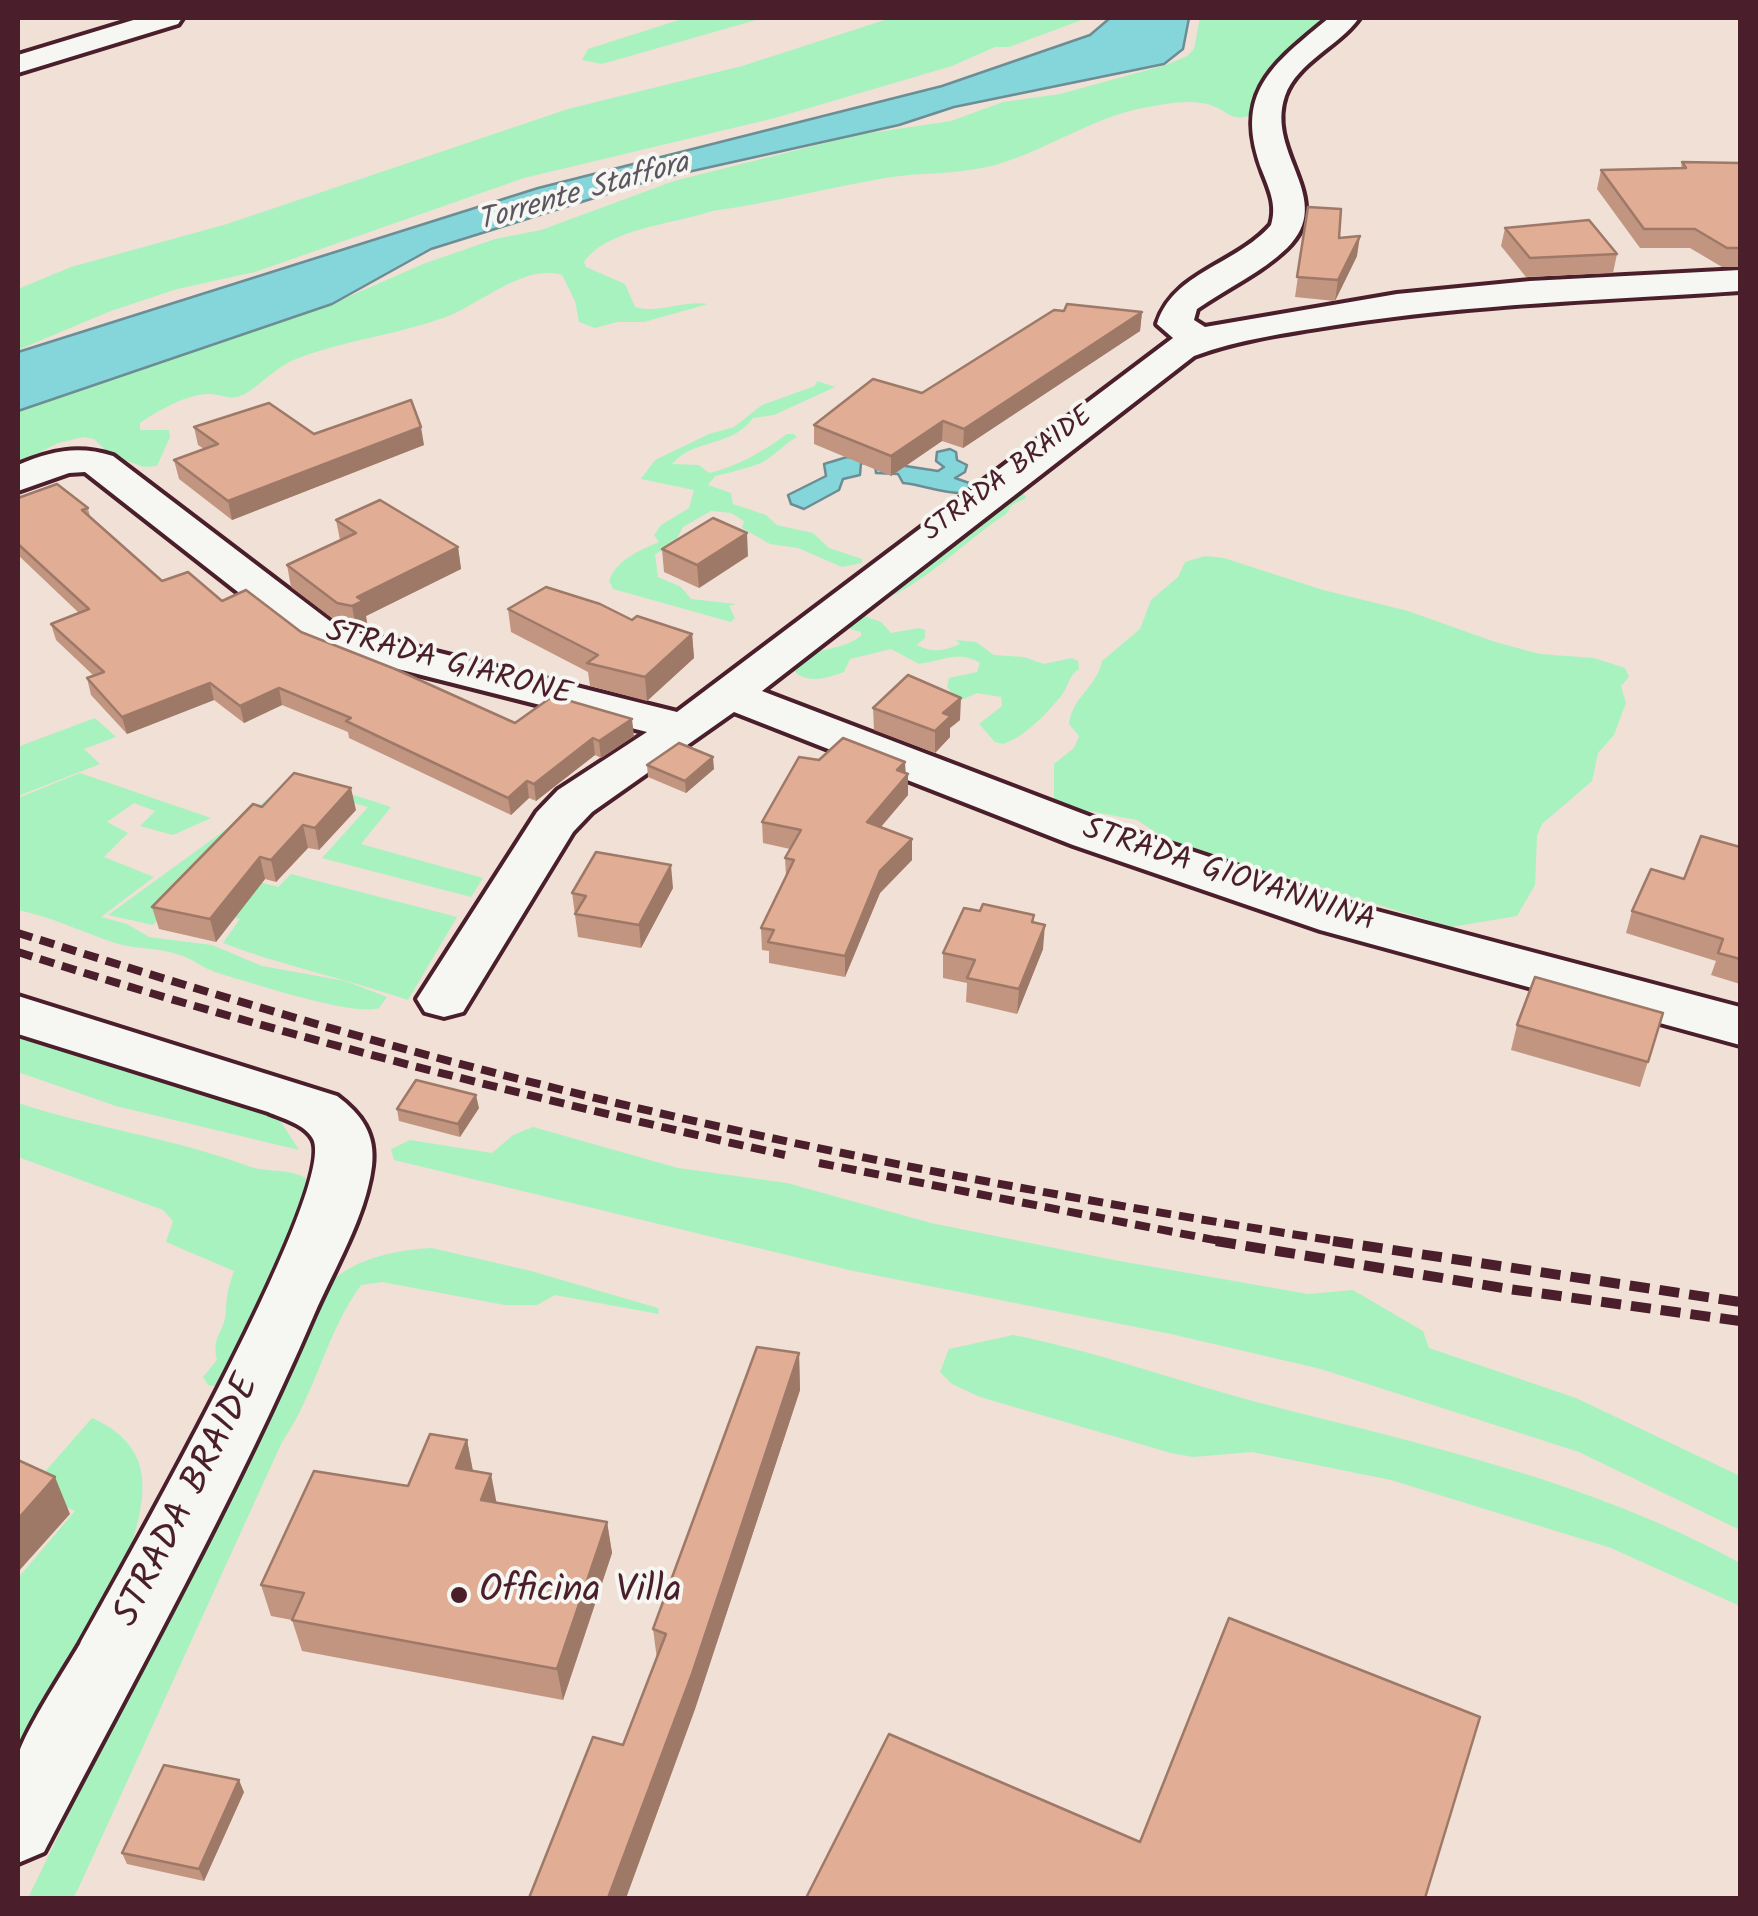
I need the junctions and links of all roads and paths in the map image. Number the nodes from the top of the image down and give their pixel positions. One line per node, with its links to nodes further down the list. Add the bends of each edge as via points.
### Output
1 (168, 18): 3 (street)
2 (1345, 18): 5 (street, via 1270,93 1262,130 1288,196 1290,220 1278,240 1180,304 1176,324)
3 (18, 64)
4 (1740, 281): 5 (street, STRADA BRAIDE, via 1397,305)
5 (1199, 339): 7 (street, STRADA BRAIDE, via 1081,421)
6 (18, 480): 8 (street, STRADA GIARONE, via 86,458 324,638)
7 (728, 694): 8 (street, STRADA BRAIDE); 11 (street, STRADA GIOVANNINA, via 1090,834 1338,918)
8 (685, 728): 9 (street, STRADA BRAIDE, via 575,801 554,823)
9 (444, 998)
10 (18, 1015): 12 (street, STRADA BRAIDE, via 318,1110 338,1126 344,1147 344,1168 327,1216 230,1434)
11 (1740, 1026)
12 (18, 1827)

